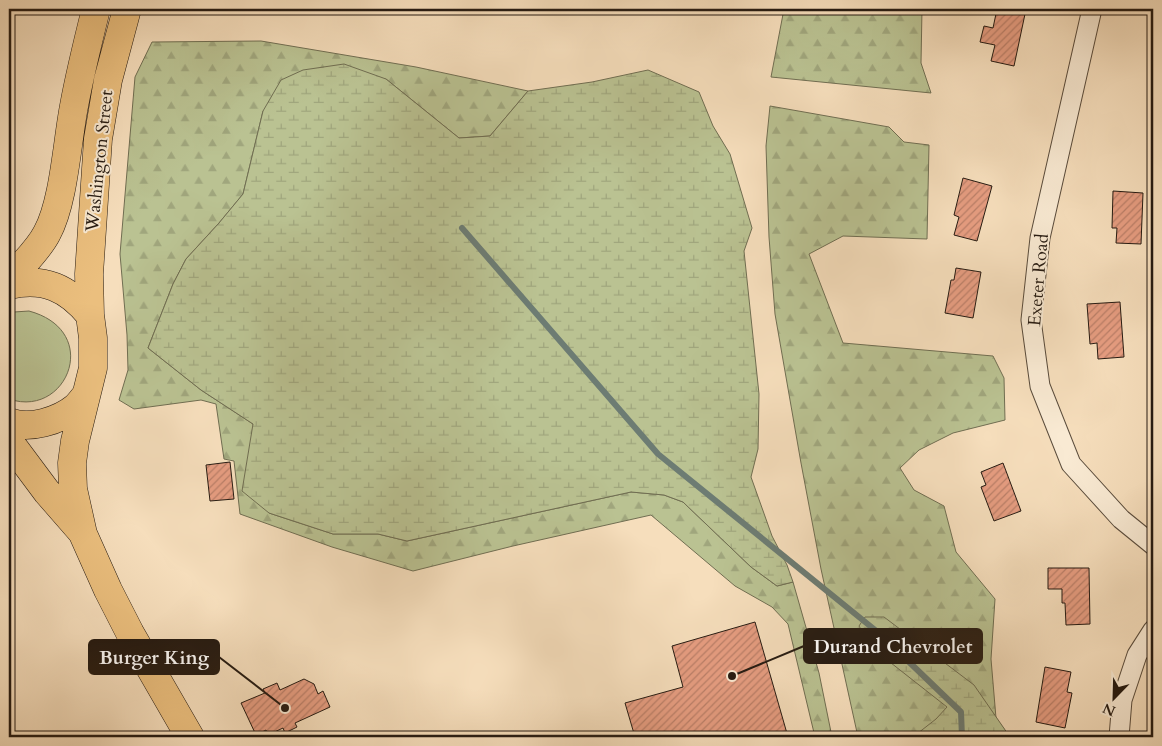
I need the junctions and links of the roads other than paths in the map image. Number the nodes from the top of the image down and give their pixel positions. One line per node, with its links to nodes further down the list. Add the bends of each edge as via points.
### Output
1 (96, 9): 4 (main road, Washington Street, via 53,220 47,234)
2 (127, 9): 6 (main road, Washington Street, via 108,80 98,139 90,244)
3 (1092, 9): 11 (street, Exeter Road, via 1040,238 1031,320 1040,386 1071,464 1121,519)
4 (9, 281)
5 (9, 285): 6 (main road, via 37,282 52,286 67,292)
6 (90, 315): 7 (main road, Washington Street, via 93,368)
7 (86, 395): 8 (main road, via 62,416 39,424 16,425); 10 (main road, Washington Street, via 72,463)
8 (9, 422)
9 (9, 441): 10 (main road, Washington Street)
10 (83, 534): 13 (main road, Washington Street, via 130,633)
11 (1153, 545)
12 (1153, 630): 14 (street, via 1137,655 1122,700)
13 (190, 737)
14 (1119, 737)

